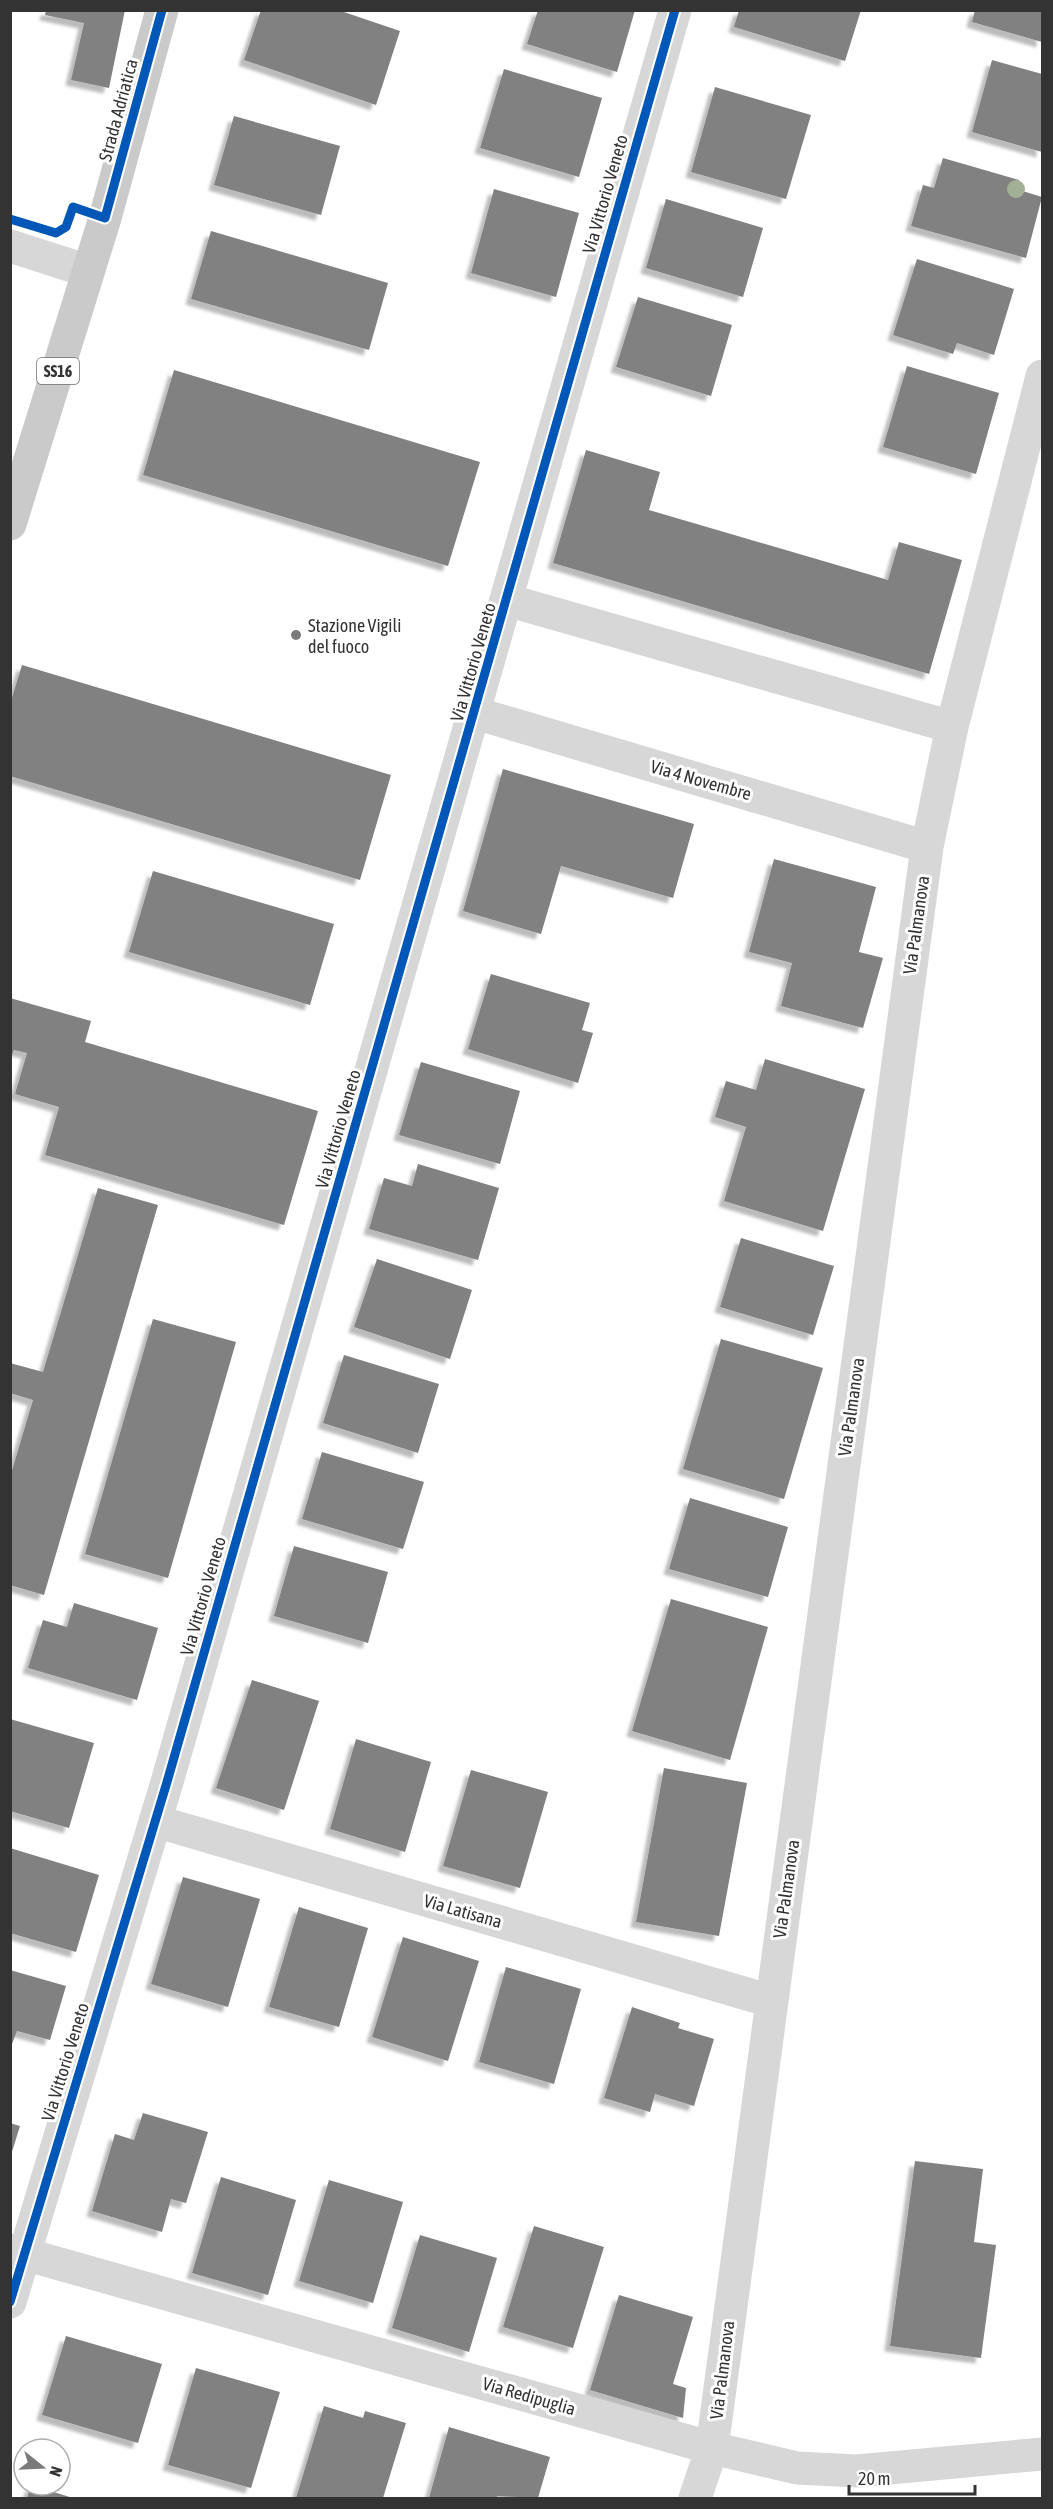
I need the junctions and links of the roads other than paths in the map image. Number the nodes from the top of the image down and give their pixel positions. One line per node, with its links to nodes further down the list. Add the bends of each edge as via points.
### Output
1 (162, 10): 4 (main road, Strada Adriatica / SS16)
2 (675, 10): 7 (street, Via Vittorio Veneto)
3 (10, 246): 4 (street)
4 (88, 270): 6 (main road, Strada Adriatica / SS16)
5 (1042, 376): 9 (street, Via Palmanova)
6 (11, 518)
7 (507, 600): 8 (street, Via Vittorio Veneto); 9 (street)
8 (475, 713): 10 (street, Via 4 Novembre); 11 (street, Via Vittorio Veneto)
9 (952, 727): 10 (street, Via Palmanova)
10 (927, 847): 12 (street, Via Palmanova)
11 (155, 1821): 12 (street, Via Latisana); 13 (street, Via Vittorio Veneto)
12 (771, 2001): 15 (street, Via Palmanova)
13 (18, 2252): 14 (street); 15 (street, Via Redipuglia)
14 (10, 2302)
15 (712, 2448): 16 (street, Via Redipuglia, via 797,2468 857,2471); 17 (street, Via Palmanova)
16 (1042, 2454)
17 (695, 2499)

